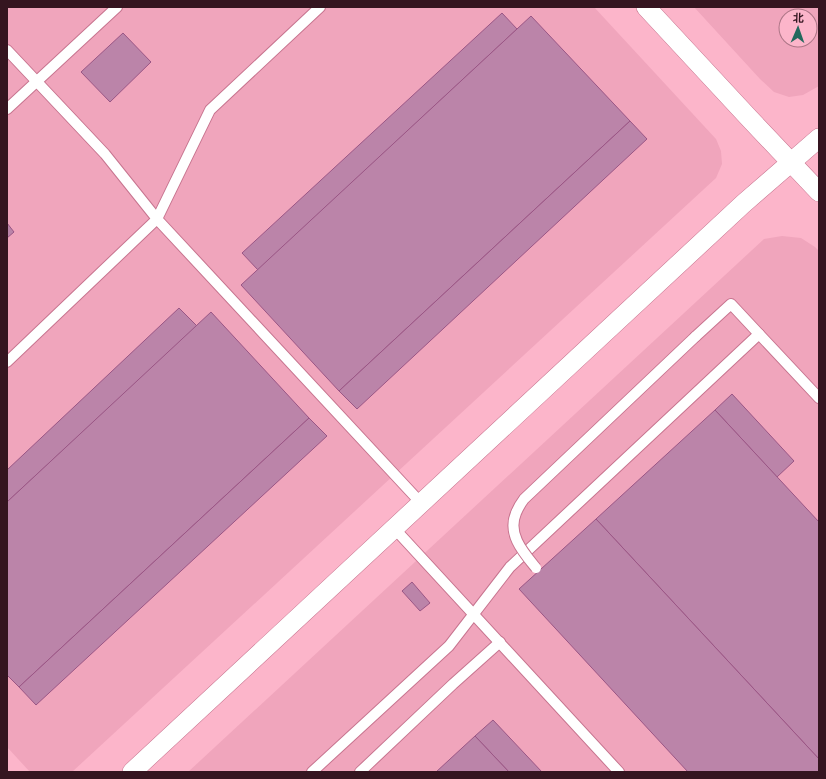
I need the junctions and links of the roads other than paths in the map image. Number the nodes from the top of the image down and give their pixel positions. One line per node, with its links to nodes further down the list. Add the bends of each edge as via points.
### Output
1 (117, 7): 5 (lane)
2 (320, 7): 10 (lane, via 210,110)
3 (646, 7): 8 (street)
4 (7, 50): 5 (lane)
5 (37, 81): 6 (lane); 10 (lane, via 104,154)
6 (7, 109)
7 (819, 138): 8 (street)
8 (791, 162): 9 (street); 14 (street)
9 (819, 192)
10 (157, 219): 12 (lane); 14 (lane)
11 (759, 334): 13 (lane); 16 (lane, bridge, via 731,304 524,499 515,514 515,537); 17 (lane, via 510,567)
12 (7, 362)
13 (819, 398)
14 (421, 503): 15 (street)
15 (394, 528): 17 (lane); 19 (street)
16 (536, 568)
17 (473, 613): 18 (lane); 20 (lane, via 449,646)
18 (500, 642): 21 (lane); 22 (lane)
19 (132, 772)
20 (312, 772)
21 (360, 772)
22 (619, 772)

